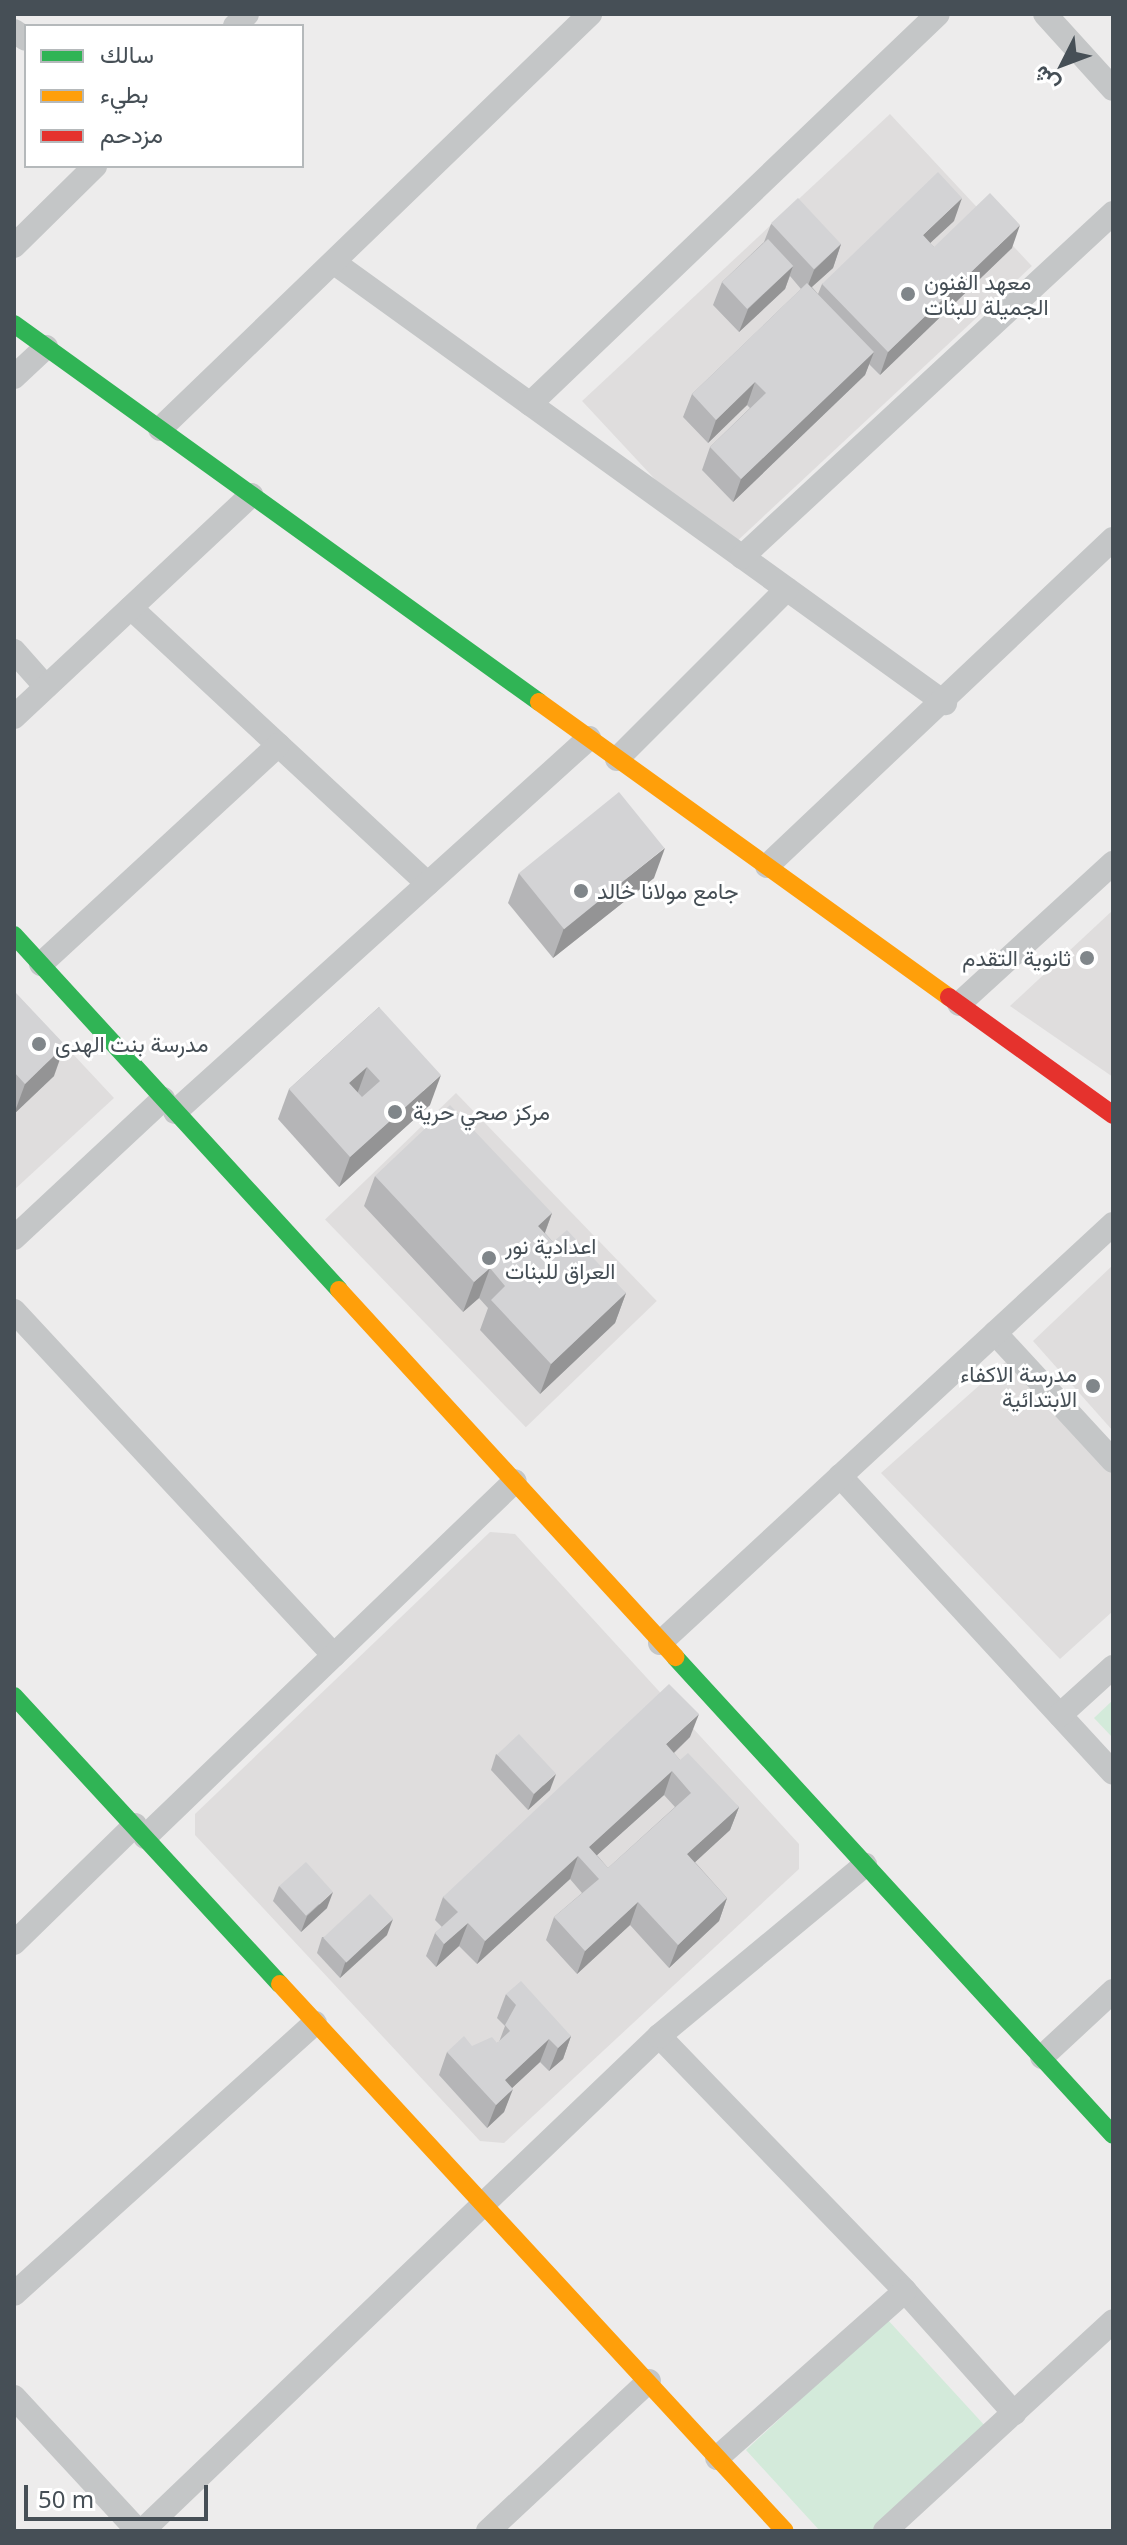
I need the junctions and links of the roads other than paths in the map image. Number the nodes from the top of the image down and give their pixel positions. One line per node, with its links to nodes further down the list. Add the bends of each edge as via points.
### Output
1 (590, 14): 8 (street)
2 (938, 14): 12 (street)
3 (1045, 14): 4 (street)
4 (1113, 89)
5 (93, 168): 7 (street)
6 (1113, 213): 16 (street)
7 (14, 246)
8 (336, 264): 12 (street); 13 (street)
9 (14, 324): 10 (street)
10 (46, 347): 11 (street); 13 (street)
11 (14, 377)
12 (530, 404): 16 (street)
13 (160, 429): 14 (street)
14 (251, 495): 18 (street); 23 (street)
15 (1113, 539): 21 (street)
16 (742, 557): 17 (street)
17 (787, 589): 21 (street); 25 (street)
18 (131, 608): 20 (street); 24 (street)
19 (14, 651): 20 (street)
20 (46, 687): 22 (street)
21 (945, 703): 27 (street)
22 (14, 717)
23 (589, 738): 25 (street); 28 (street)
24 (278, 745): 28 (street); 30 (street)
25 (617, 759): 27 (street)
26 (1113, 863): 31 (street)
27 (767, 866): 31 (street)
28 (428, 884): 32 (street)
29 (14, 935): 30 (street)
30 (41, 964): 32 (street)
31 (959, 1004): 33 (street)
32 (169, 1106): 35 (street); 40 (street)
33 (1113, 1115)
34 (1113, 1224): 37 (street)
35 (14, 1238)
36 (14, 1311): 42 (street)
37 (995, 1333): 38 (street); 39 (street)
38 (1113, 1461)
39 (840, 1476): 41 (street); 45 (street)
40 (515, 1481): 41 (street); 42 (street)
41 (660, 1643): 48 (street)
42 (334, 1655): 47 (street)
43 (1113, 1667): 45 (street)
44 (14, 1696): 47 (street)
45 (1060, 1715): 46 (street)
46 (1113, 1773)
47 (140, 1831): 49 (street); 51 (street)
48 (865, 1865): 52 (street); 53 (street)
49 (14, 1943)
50 (1113, 1991): 53 (street)
51 (315, 2023): 55 (street); 57 (street)
52 (659, 2036): 55 (street); 56 (street)
53 (1042, 2057): 54 (street)
54 (1113, 2135)
55 (485, 2207): 59 (street); 63 (street)
56 (905, 2291): 61 (street); 62 (street)
57 (14, 2294)
58 (1113, 2321): 61 (street)
59 (649, 2381): 62 (street); 64 (street)
60 (14, 2397): 63 (street)
61 (1014, 2413): 66 (street)
62 (717, 2458): 65 (street)
63 (140, 2531)
64 (488, 2531)
65 (785, 2531)
66 (885, 2531)

